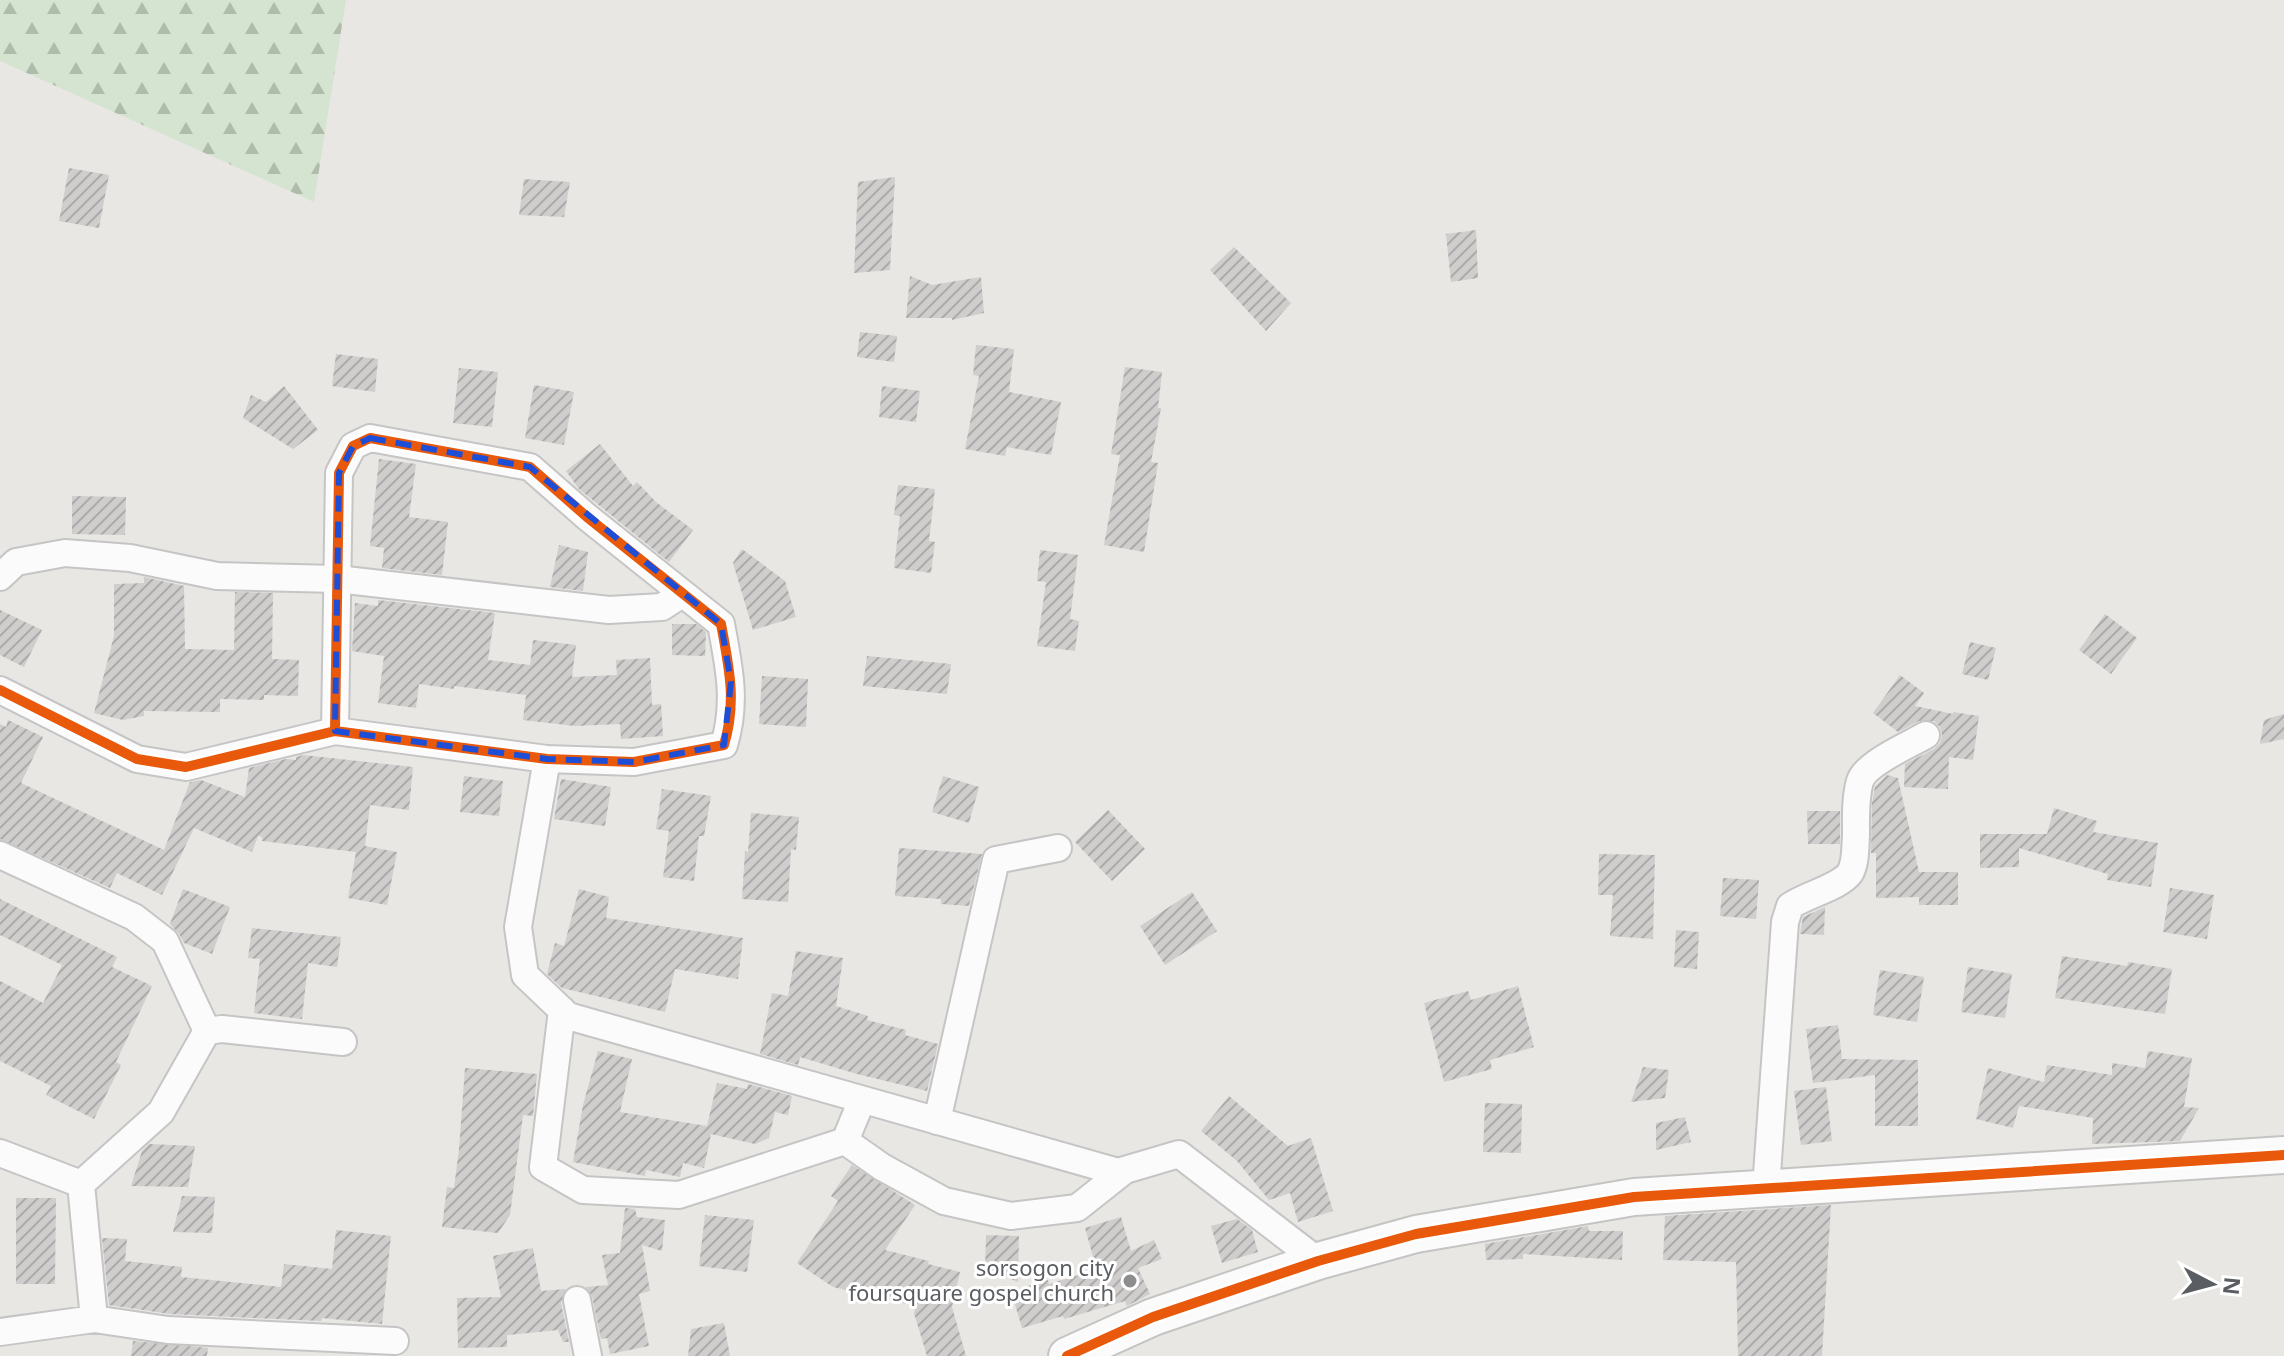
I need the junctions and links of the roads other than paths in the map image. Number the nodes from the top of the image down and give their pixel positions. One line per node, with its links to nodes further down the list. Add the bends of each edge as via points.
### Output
1 (0, 577): 2 (street, via 16,562 65,553 130,558 217,576)
2 (337, 579): 3 (street, via 609,610 662,607); 3 (street, via 339,473 353,446 370,438 530,467); 5 (street)
3 (682, 594): 7 (street, via 721,624 731,682 731,721 724,745 634,762)
4 (0, 690): 5 (street, via 137,759 186,767)
5 (335, 731): 7 (street)
6 (1926, 735): 20 (street, via 1861,777 1850,873 1790,906)
7 (547, 759): 10 (street, via 518,927 525,975)
8 (1058, 848): 14 (street, via 996,860)
9 (0, 855): 11 (street, via 134,917 165,941)
10 (562, 1010): 13 (street, via 568,1016); 15 (street, via 543,1167 583,1190 679,1195)
11 (207, 1031): 12 (street); 19 (street, via 161,1112)
12 (343, 1042)
13 (862, 1100): 14 (street); 15 (street)
14 (937, 1121): 18 (street)
15 (845, 1141): 18 (street, via 944,1201 1011,1216 1077,1208)
16 (0, 1153): 19 (street)
17 (2284, 1155): 20 (street)
18 (1125, 1170): 21 (street, via 1179,1154)
19 (81, 1184): 23 (street)
20 (1766, 1188): 21 (street, via 1634,1197 1416,1234)
21 (1318, 1261): 27 (street, via 1153,1317)
22 (577, 1300): 26 (street)
23 (94, 1319): 24 (street); 25 (street, via 168,1330)
24 (0, 1332)
25 (395, 1341)
26 (588, 1356)
27 (1067, 1356)

